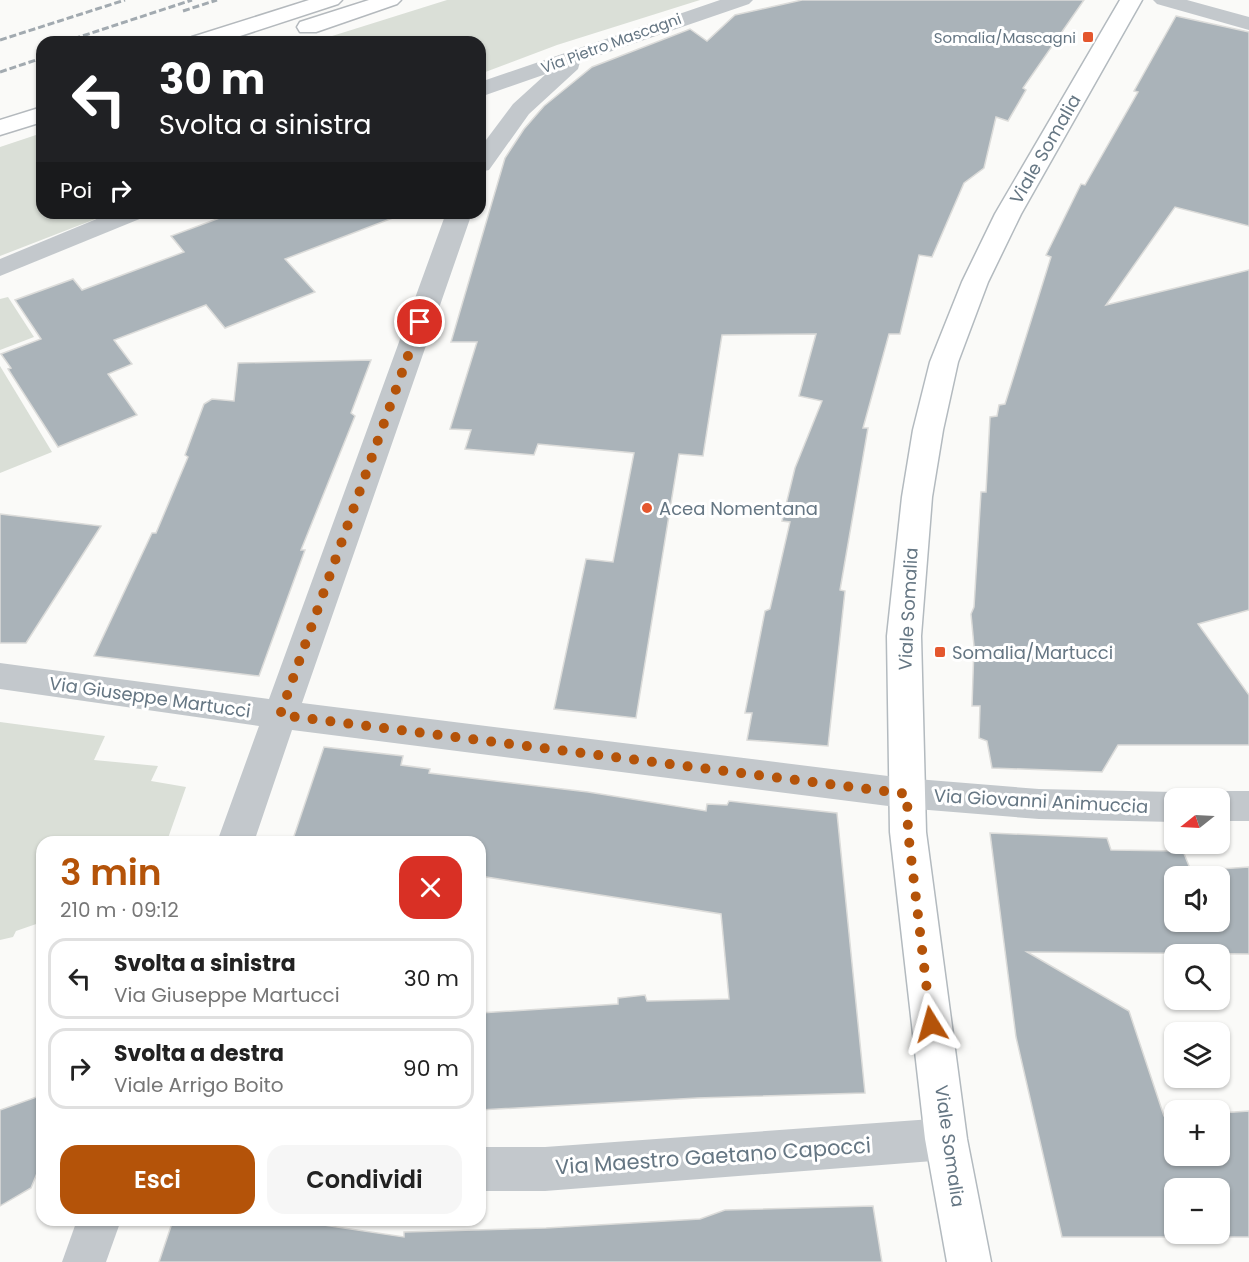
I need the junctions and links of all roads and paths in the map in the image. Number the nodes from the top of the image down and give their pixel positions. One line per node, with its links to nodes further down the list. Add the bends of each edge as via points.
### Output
1 (331, 0): 7 (main road)
2 (390, 0): 8 (main road)
3 (742, 0): 9 (street, Via Pietro Mascagni)
4 (1131, 0): 21 (main road, Viale Somalia, via 1008,214 972,289 944,362 925,448 905,610)
5 (1164, 0): 6 (street)
6 (1249, 24)
7 (219, 36)
8 (279, 36)
9 (584, 53): 10 (street, Via Pietro Mascagni); 15 (street, via 521,109)
10 (486, 88)
11 (36, 95): 12 (main road)
12 (0, 107)
13 (36, 116): 14 (main road)
14 (0, 128)
15 (486, 157)
16 (118, 219): 18 (street)
17 (457, 219): 20 (street)
18 (0, 267)
19 (0, 676): 20 (street, Via Giuseppe Martucci)
20 (280, 715): 21 (street, Via Giuseppe Martucci); 25 (street)
21 (907, 794): 24 (street, Via Giovanni Animuccia, via 1022,804); 26 (main road, Viale Somalia, via 920,944)
22 (1230, 806): 23 (street)
23 (1249, 806)
24 (1164, 807)
25 (237, 836)
26 (946, 1139): 27 (street, Via Maestro Gaetano Capocci, via 545,1169); 30 (main road, Viale Somalia)
27 (486, 1169)
28 (97, 1226): 29 (street)
29 (84, 1262)
30 (969, 1262)

